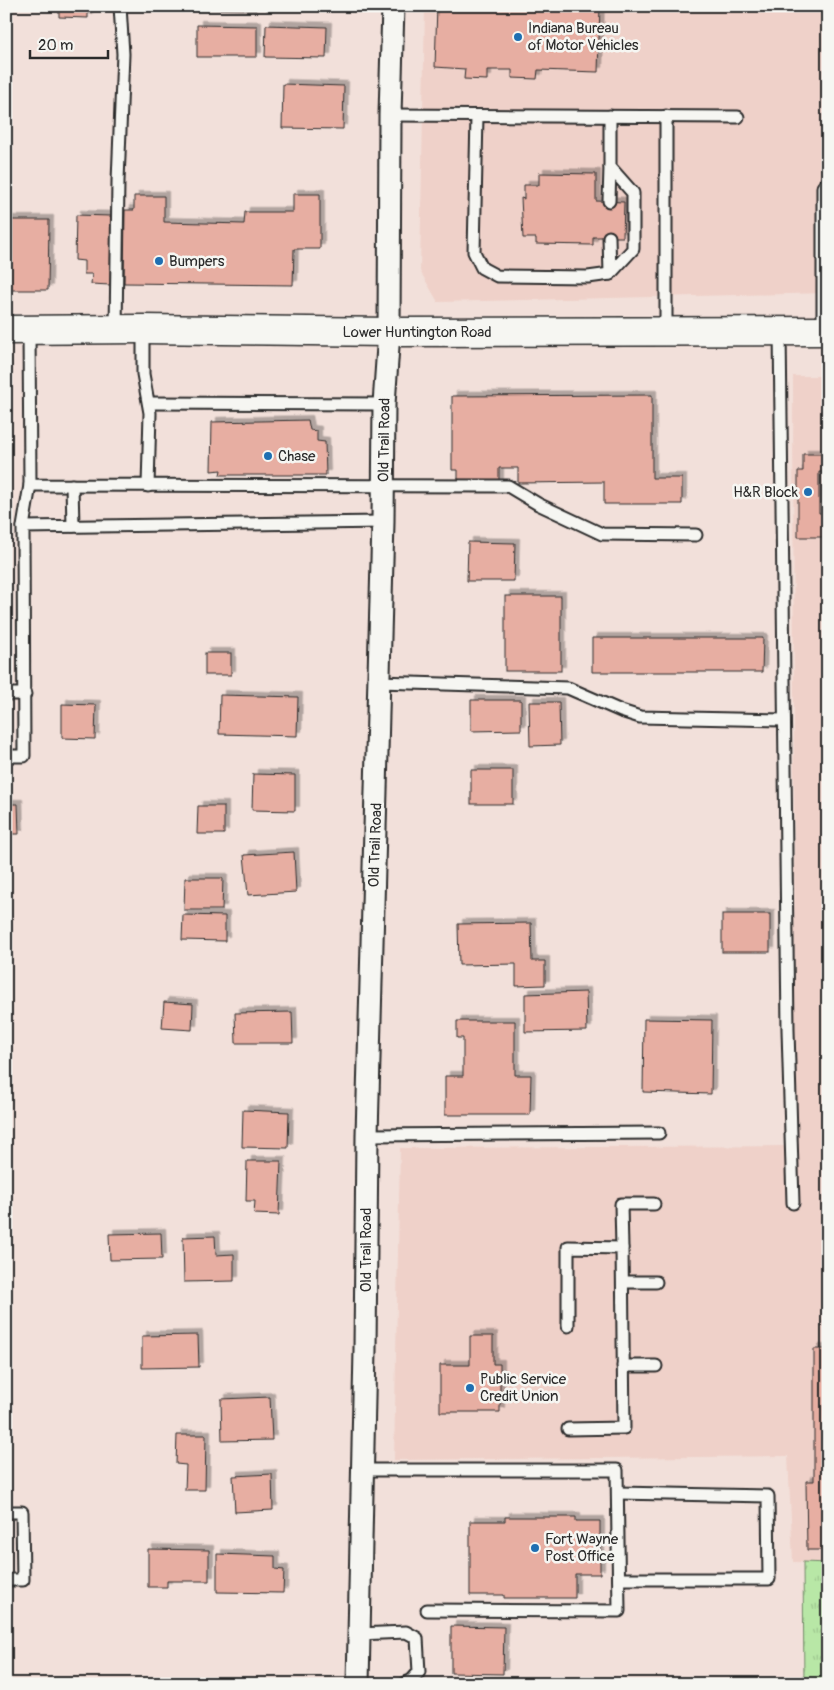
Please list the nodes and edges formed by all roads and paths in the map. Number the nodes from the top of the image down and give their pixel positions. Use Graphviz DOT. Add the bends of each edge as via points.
graph roads {
  1 [pos="120,6"];
  2 [pos="393,6"];
  3 [pos="390,115"];
  4 [pos="477,116"];
  5 [pos="610,116"];
  6 [pos="666,116"];
  7 [pos="738,117"];
  8 [pos="610,167"];
  9 [pos="828,181"];
  10 [pos="609,201"];
  11 [pos="609,237"];
  12 [pos="610,274"];
  13 [pos="143,329"];
  14 [pos="18,330"];
  15 [pos="116,330"];
  16 [pos="780,331"];
  17 [pos="825,331"];
  18 [pos="389,332"];
  19 [pos="666,332"];
  20 [pos="149,403"];
  21 [pos="384,404"];
  22 [pos="30,485"];
  23 [pos="72,485"];
  24 [pos="148,486"];
  25 [pos="384,486"];
  26 [pos="384,522"];
  27 [pos="73,526"];
  28 [pos="23,527"];
  29 [pos="696,535"];
  30 [pos="379,682"];
  31 [pos="6,694"];
  32 [pos="24,694"];
  33 [pos="784,720"];
  34 [pos="6,756"];
  35 [pos="659,1133"];
  36 [pos="367,1135"];
  37 [pos="793,1203"];
  38 [pos="654,1204"];
  39 [pos="622,1248"];
  40 [pos="623,1282"];
  41 [pos="656,1282"];
  42 [pos="568,1326"];
  43 [pos="623,1366"];
  44 [pos="656,1366"];
  45 [pos="568,1429"];
  46 [pos="362,1470"];
  47 [pos="618,1493"];
  48 [pos="6,1512"];
  49 [pos="619,1578"];
  50 [pos="6,1580"];
  51 [pos="428,1610"];
  52 [pos="358,1634"];
  53 [pos="358,1684"];
  54 [pos="403,1684"];
  1 -- 15 [label="lane" via="123,54"];
  2 -- 3 [label="street, Old Trail Road"];
  3 -- 4 [label="lane"];
  3 -- 18 [label="street, Old Trail Road"];
  4 -- 5 [label="lane"];
  4 -- 12 [label="lane" via="474,252 482,268 498,276 588,277"];
  5 -- 6 [label="lane"];
  5 -- 8 [label="lane"];
  6 -- 7 [label="lane"];
  6 -- 19 [label="lane"];
  8 -- 10 [label="lane"];
  8 -- 12 [label="lane" via="633,193 633,249"];
  9 -- 17 [label="lane" via="823,187"];
  11 -- 12 [label="lane"];
  13 -- 15 [label="main road, Lower Huntington Road"];
  13 -- 18 [label="main road, Lower Huntington Road"];
  13 -- 20 [label="lane" via="143,374"];
  14 -- 15 [label="main road, Lower Huntington Road"];
  14 -- 22 [label="lane"];
  16 -- 17 [label="main road, Lower Huntington Road"];
  16 -- 19 [label="main road, Lower Huntington Road"];
  16 -- 33 [label="lane"];
  18 -- 19 [label="main road, Lower Huntington Road"];
  18 -- 21 [label="street, Old Trail Road"];
  20 -- 21 [label="lane"];
  20 -- 24 [label="lane"];
  21 -- 25 [label="street, Old Trail Road"];
  22 -- 23 [label="lane"];
  22 -- 28 [label="lane"];
  23 -- 24 [label="lane"];
  23 -- 27 [label="lane"];
  24 -- 25 [label="lane"];
  25 -- 26 [label="street, Old Trail Road"];
  25 -- 29 [label="lane" via="508,486 602,534"];
  26 -- 27 [label="lane"];
  26 -- 30 [label="street, Old Trail Road"];
  27 -- 28 [label="lane"];
  28 -- 32 [label="lane"];
  30 -- 33 [label="lane" via="568,688 640,716"];
  30 -- 36 [label="street, Old Trail Road"];
  31 -- 32 [label="lane"];
  32 -- 34 [label="lane" via="24,756"];
  33 -- 37 [label="lane"];
  35 -- 36 [label="lane"];
  36 -- 46 [label="street, Old Trail Road"];
  38 -- 39 [label="lane" via="621,1204"];
  39 -- 40 [label="lane"];
  39 -- 42 [label="lane" via="568,1247"];
  40 -- 41 [label="lane"];
  40 -- 43 [label="lane"];
  43 -- 44 [label="lane"];
  43 -- 45 [label="lane" via="624,1428"];
  46 -- 47 [label="lane" via="617,1470"];
  46 -- 52 [label="street, Old Trail Road"];
  47 -- 49 [label="lane"];
  47 -- 49 [label="lane" via="768,1496 769,1579"];
  48 -- 50 [label="lane" via="22,1512 23,1580"];
  49 -- 51 [label="lane" via="619,1611"];
  52 -- 53 [label="street, Old Trail Road"];
  52 -- 54 [label="lane" via="406,1632 417,1638 419,1672"];
}
